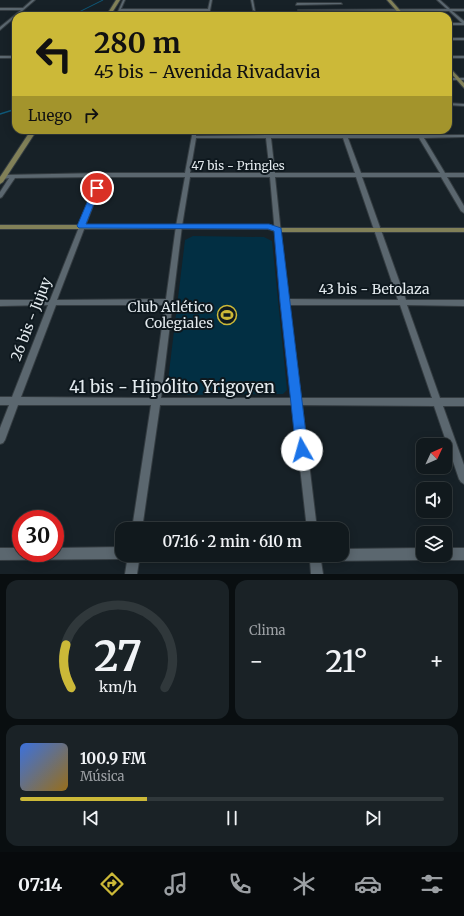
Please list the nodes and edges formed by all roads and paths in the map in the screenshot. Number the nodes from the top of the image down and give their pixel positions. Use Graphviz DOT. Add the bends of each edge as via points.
graph roads {
  1 [pos="34,0"];
  2 [pos="118,0"];
  3 [pos="124,0"];
  4 [pos="210,0"];
  5 [pos="252,0"];
  6 [pos="339,0"];
  7 [pos="389,0"];
  8 [pos="438,0"];
  9 [pos="297,2"];
  10 [pos="341,4"];
  11 [pos="0,9"];
  12 [pos="24,9"];
  13 [pos="119,10"];
  14 [pos="209,10"];
  15 [pos="254,10"];
  16 [pos="299,10"];
  17 [pos="345,10"];
  18 [pos="398,10"];
  19 [pos="450,10"];
  20 [pos="464,10"];
  21 [pos="20,12"];
  22 [pos="110,12"];
  23 [pos="12,19"];
  24 [pos="452,24"];
  25 [pos="464,24"];
  26 [pos="0,29"];
  27 [pos="452,39"];
  28 [pos="464,39"];
  29 [pos="0,57"];
  30 [pos="12,57"];
  31 [pos="452,57"];
  32 [pos="464,57"];
  33 [pos="452,72"];
  34 [pos="452,79"];
  35 [pos="458,79"];
  36 [pos="464,79"];
  37 [pos="464,86"];
  38 [pos="452,104"];
  39 [pos="464,105"];
  40 [pos="31,134"];
  41 [pos="194,134"];
  42 [pos="319,134"];
  43 [pos="344,134"];
  44 [pos="370,134"];
  45 [pos="269,136"];
  46 [pos="421,136"];
  47 [pos="464,136"];
  48 [pos="194,137"];
  49 [pos="102,175"];
  50 [pos="443,175"];
  51 [pos="464,175"];
  52 [pos="188,176"];
  53 [pos="273,176"];
  54 [pos="358,176"];
  55 [pos="13,177"];
  56 [pos="2,179"];
  57 [pos="0,196"];
  58 [pos="464,211"];
  59 [pos="0,227"];
  60 [pos="81,229"];
  61 [pos="179,229"];
  62 [pos="278,230"];
  63 [pos="378,230"];
  64 [pos="464,230"];
  65 [pos="0,232"];
  66 [pos="53,302"];
  67 [pos="169,302"];
  68 [pos="285,302"];
  69 [pos="403,302"];
  70 [pos="0,303"];
  71 [pos="464,303"];
  72 [pos="0,401"];
  73 [pos="15,401"];
  74 [pos="156,402"];
  75 [pos="296,402"];
  76 [pos="437,402"];
  77 [pos="464,402"];
  78 [pos="0,440"];
  79 [pos="464,479"];
  80 [pos="138,522"];
  81 [pos="311,522"];
  82 [pos="115,553"];
  83 [pos="0,554"];
  84 [pos="416,554"];
  85 [pos="452,554"];
  86 [pos="464,554"];
  87 [pos="349,555"];
  88 [pos="133,562"];
  89 [pos="316,562"];
  90 [pos="131,574"];
  91 [pos="317,574"];
  1 -- 12 [label="street"];
  2 -- 22 [label="main road"];
  3 -- 13 [label="street"];
  4 -- 14 [label="street"];
  5 -- 15 [label="street"];
  6 -- 10 [label="street"];
  7 -- 18 [label="main road"];
  8 -- 19 [label="street"];
  9 -- 10 [label="street"];
  9 -- 16 [label="street"];
  10 -- 17 [label="street"];
  11 -- 12 [label="street"];
  12 -- 21 [label="street"];
  13 -- 14 [label="street"];
  16 -- 17 [label="street"];
  17 -- 18 [label="street"];
  18 -- 19 [label="street"];
  19 -- 20 [label="street"];
  19 -- 25 [label="street"];
  23 -- 26 [label="street"];
  24 -- 25 [label="street"];
  27 -- 28 [label="street"];
  29 -- 30 [label="street"];
  31 -- 32 [label="street"];
  33 -- 35 [label="main road"];
  34 -- 35 [label="street"];
  35 -- 36 [label="street"];
  35 -- 37 [label="main road"];
  38 -- 39 [label="street"];
  40 -- 56 [label="main road"];
  41 -- 48 [label="street"];
  42 -- 45 [label="street"];
  43 -- 54 [label="street"];
  44 -- 46 [label="street"];
  45 -- 48 [label="street"];
  45 -- 53 [label="street"];
  46 -- 47 [label="street"];
  46 -- 50 [label="street"];
  48 -- 52 [label="street"];
  49 -- 52 [label="street, 47 bis - Pringles"];
  49 -- 55 [label="street, 47 bis - Pringles"];
  49 -- 60 [label="street, 26 bis - Jujuy"];
  50 -- 51 [label="street, 47 bis - Pringles"];
  50 -- 54 [label="street, 47 bis - Pringles"];
  50 -- 58 [label="street"];
  52 -- 53 [label="street, 47 bis - Pringles"];
  52 -- 61 [label="street"];
  53 -- 54 [label="street, 47 bis - Pringles"];
  53 -- 62 [label="street"];
  54 -- 63 [label="street"];
  55 -- 56 [label="street, 47 bis - Pringles"];
  55 -- 57 [label="street"];
  59 -- 60 [label="main road"];
  60 -- 61 [label="main road"];
  60 -- 65 [label="main road"];
  60 -- 66 [label="street, 26 bis - Jujuy"];
  61 -- 62 [label="main road" via="270,232"];
  61 -- 67 [label="street"];
  62 -- 63 [label="main road"];
  62 -- 68 [label="street"];
  63 -- 64 [label="main road"];
  63 -- 69 [label="street"];
  66 -- 67 [label="street"];
  66 -- 70 [label="street"];
  66 -- 73 [label="street, 26 bis - Jujuy"];
  67 -- 74 [label="street"];
  68 -- 69 [label="street, 43 bis - Betolaza"];
  68 -- 75 [label="street"];
  69 -- 71 [label="street, 43 bis - Betolaza"];
  69 -- 76 [label="street"];
  72 -- 73 [label="street, 41 bis - Hipólito Yrigoyen"];
  73 -- 74 [label="street, 41 bis - Hipólito Yrigoyen"];
  73 -- 78 [label="street, 26 bis - Jujuy"];
  74 -- 75 [label="street, 41 bis - Hipólito Yrigoyen"];
  74 -- 80 [label="street"];
  75 -- 76 [label="street, 41 bis - Hipólito Yrigoyen"];
  75 -- 81 [label="street"];
  76 -- 77 [label="street, 41 bis - Hipólito Yrigoyen"];
  76 -- 79 [label="street"];
  82 -- 83 [label="street"];
  84 -- 87 [label="street"];
  85 -- 86 [label="street"];
  88 -- 90 [label="street"];
  89 -- 91 [label="street"];
}
